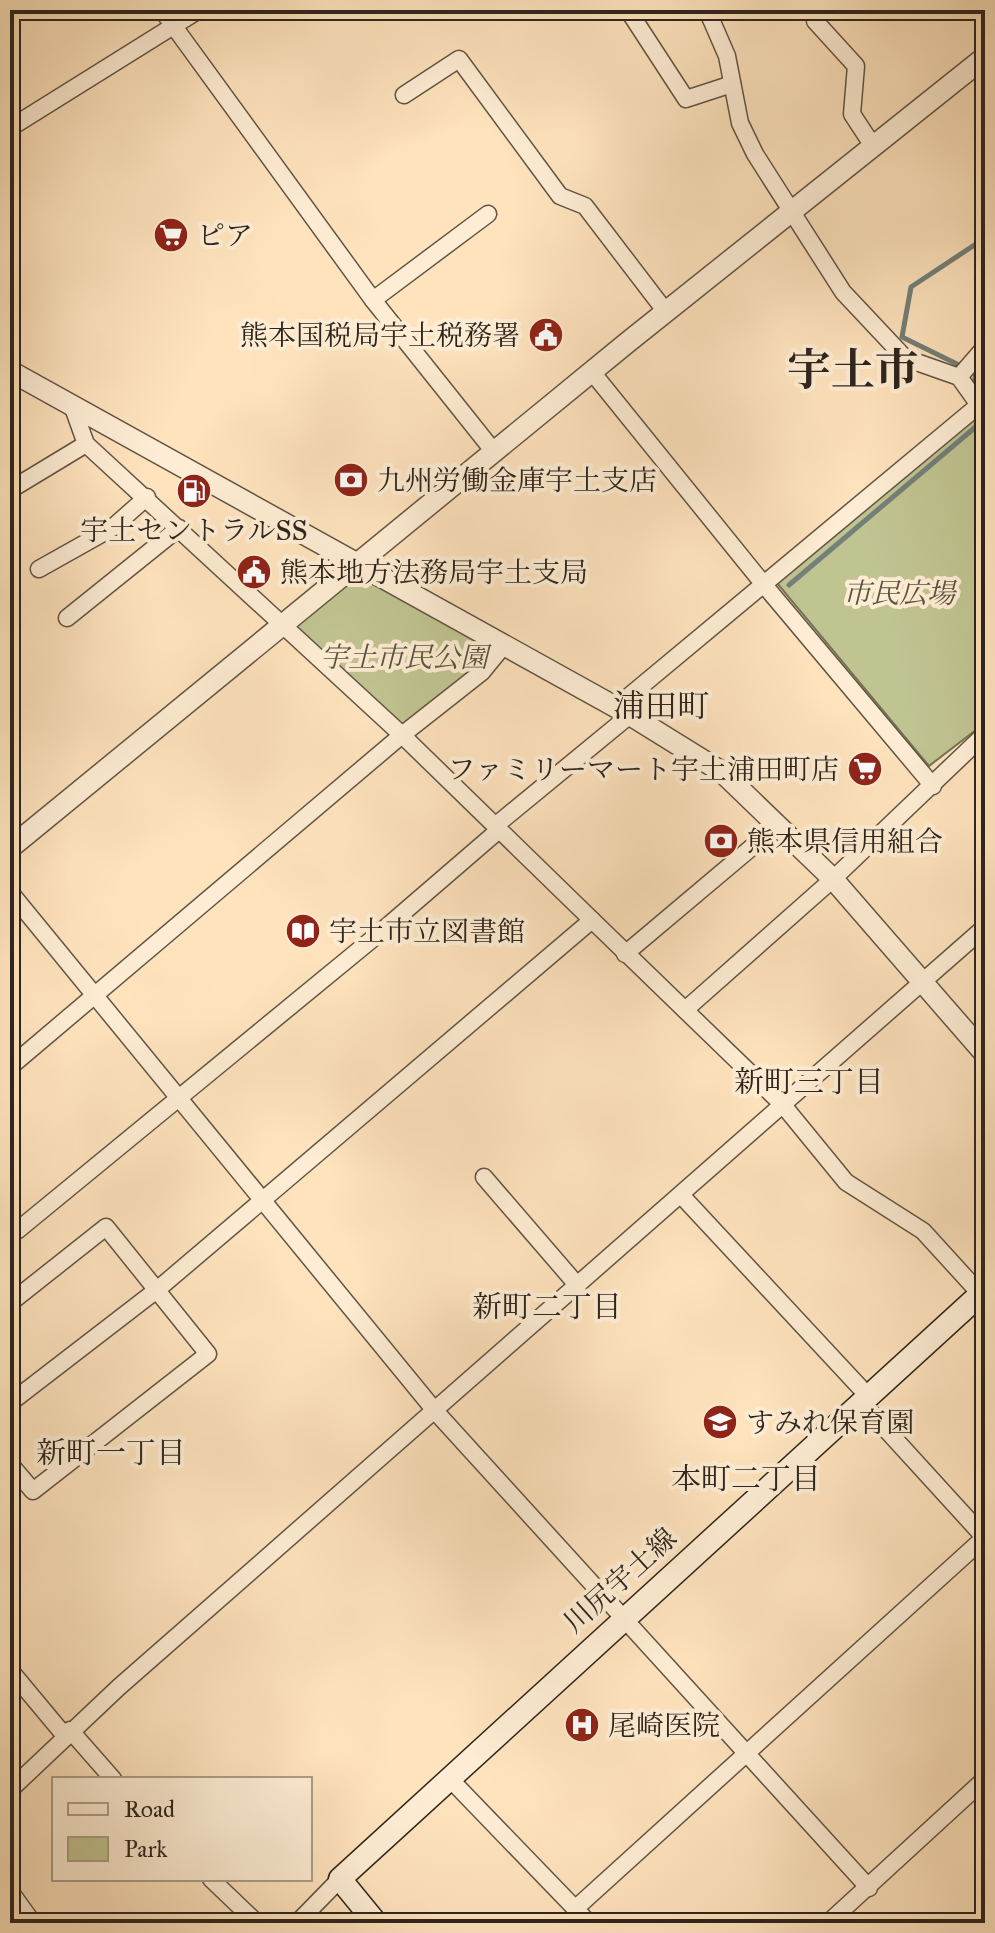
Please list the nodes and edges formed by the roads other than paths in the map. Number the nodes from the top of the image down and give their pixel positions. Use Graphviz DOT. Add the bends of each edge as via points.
graph roads {
  1 [pos="162,10"];
  2 [pos="199,10"];
  3 [pos="628,10"];
  4 [pos="707,10"];
  5 [pos="815,21"];
  6 [pos="174,28"];
  7 [pos="985,57"];
  8 [pos="732,84"];
  9 [pos="404,95"];
  10 [pos="10,128"];
  11 [pos="873,146"];
  12 [pos="790,212"];
  13 [pos="488,214"];
  14 [pos="373,300"];
  15 [pos="666,312"];
  16 [pos="985,347"];
  17 [pos="978,365"];
  18 [pos="10,371"];
  19 [pos="592,372"];
  20 [pos="959,377"];
  21 [pos="72,405"];
  22 [pos="86,444"];
  23 [pos="495,453"];
  24 [pos="10,490"];
  25 [pos="147,497"];
  26 [pos="179,528"];
  27 [pos="356,565"];
  28 [pos="39,569"];
  29 [pos="765,586"];
  30 [pos="67,618"];
  31 [pos="282,627"];
  32 [pos="504,645"];
  33 [pos="623,711"];
  34 [pos="985,734"];
  35 [pos="402,735"];
  36 [pos="933,786"];
  37 [pos="777,826"];
  38 [pos="497,828"];
  39 [pos="10,848"];
  40 [pos="833,879"];
  41 [pos="10,892"];
  42 [pos="592,920"];
  43 [pos="985,927"];
  44 [pos="625,954"];
  45 [pos="921,983"];
  46 [pos="95,995"];
  47 [pos="685,1010"];
  48 [pos="985,1054"];
  49 [pos="10,1067"];
  50 [pos="177,1097"];
  51 [pos="783,1105"];
  52 [pos="484,1177"];
  53 [pos="681,1195"];
  54 [pos="261,1202"];
  55 [pos="10,1218"];
  56 [pos="578,1286"];
  57 [pos="158,1289"];
  58 [pos="984,1294"];
  59 [pos="10,1303"];
  60 [pos="864,1399"];
  61 [pos="10,1403"];
  62 [pos="436,1412"];
  63 [pos="10,1464"];
  64 [pos="985,1537"];
  65 [pos="621,1619"];
  66 [pos="10,1670"];
  67 [pos="68,1733"];
  68 [pos="745,1753"];
  69 [pos="111,1777"];
  70 [pos="450,1779"];
  71 [pos="985,1779"];
  72 [pos="10,1790"];
  73 [pos="340,1879"];
  74 [pos="213,1881"];
  75 [pos="869,1888"];
  76 [pos="10,1891"];
  77 [pos="576,1908"];
  78 [pos="33,1923"];
  79 [pos="257,1923"];
  80 [pos="297,1923"];
  81 [pos="376,1923"];
  82 [pos="589,1923"];
  83 [pos="828,1923"];
  1 -- 6 [label="street"];
  2 -- 6 [label="street"];
  3 -- 8 [label="street" via="686,99"];
  4 -- 8 [label="street" via="727,56"];
  5 -- 11 [label="street" via="856,66 852,114"];
  6 -- 10 [label="street"];
  6 -- 14 [label="street"];
  7 -- 11 [label="street"];
  8 -- 12 [label="street" via="740,123"];
  9 -- 15 [label="street" via="459,59 560,196 585,206"];
  11 -- 12 [label="street"];
  12 -- 15 [label="street"];
  12 -- 20 [label="street" via="843,292 905,358"];
  13 -- 14 [label="street"];
  14 -- 23 [label="street"];
  15 -- 19 [label="street"];
  16 -- 17 [label="street"];
  17 -- 20 [label="street"];
  18 -- 21 [label="street"];
  19 -- 23 [label="street"];
  19 -- 29 [label="street"];
  20 -- 29 [label="street" via="979,405"];
  21 -- 22 [label="street"];
  21 -- 27 [label="street"];
  22 -- 24 [label="street"];
  22 -- 25 [label="street"];
  23 -- 27 [label="street"];
  25 -- 26 [label="street"];
  25 -- 28 [label="street" via="112,528"];
  26 -- 30 [label="street"];
  26 -- 31 [label="street"];
  27 -- 31 [label="street"];
  27 -- 32 [label="street"];
  29 -- 33 [label="street"];
  29 -- 36 [label="street"];
  31 -- 35 [label="street"];
  31 -- 39 [label="street"];
  32 -- 33 [label="street"];
  32 -- 35 [label="street" via="482,672"];
  33 -- 37 [label="street" via="722,772"];
  33 -- 38 [label="street"];
  34 -- 36 [label="street" via="950,763"];
  35 -- 38 [label="street"];
  35 -- 46 [label="street"];
  36 -- 40 [label="street"];
  37 -- 40 [label="street"];
  37 -- 44 [label="street"];
  38 -- 42 [label="street"];
  38 -- 50 [label="street" via="376,936"];
  40 -- 45 [label="street"];
  40 -- 47 [label="street"];
  41 -- 46 [label="street"];
  42 -- 44 [label="street"];
  42 -- 54 [label="street"];
  43 -- 45 [label="street"];
  44 -- 47 [label="street"];
  45 -- 48 [label="street"];
  45 -- 51 [label="street"];
  46 -- 49 [label="street"];
  46 -- 50 [label="street"];
  47 -- 51 [label="street"];
  50 -- 54 [label="street"];
  50 -- 55 [label="street" via="18,1230"];
  51 -- 53 [label="street"];
  51 -- 58 [label="street" via="846,1182 923,1231"];
  52 -- 56 [label="street"];
  53 -- 56 [label="street"];
  53 -- 60 [label="street"];
  54 -- 57 [label="street"];
  54 -- 62 [label="street"];
  56 -- 62 [label="street"];
  57 -- 59 [label="street" via="106,1227"];
  57 -- 61 [label="street"];
  57 -- 63 [label="street" via="208,1354 33,1491"];
  58 -- 60 [label="main road, 川尻宇土線"];
  60 -- 64 [label="street"];
  60 -- 65 [label="main road, 川尻宇土線"];
  62 -- 65 [label="street"];
  62 -- 67 [label="street"];
  64 -- 68 [label="street"];
  65 -- 68 [label="street"];
  65 -- 70 [label="main road, 川尻宇土線"];
  66 -- 67 [label="street"];
  67 -- 69 [label="street"];
  67 -- 72 [label="street"];
  68 -- 75 [label="street"];
  68 -- 77 [label="street"];
  70 -- 73 [label="main road, 川尻宇土線"];
  70 -- 77 [label="street"];
  71 -- 75 [label="street"];
  73 -- 80 [label="street"];
  73 -- 81 [label="main road"];
  74 -- 79 [label="street"];
  75 -- 83 [label="street"];
  76 -- 78 [label="street"];
  77 -- 82 [label="street"];
}
